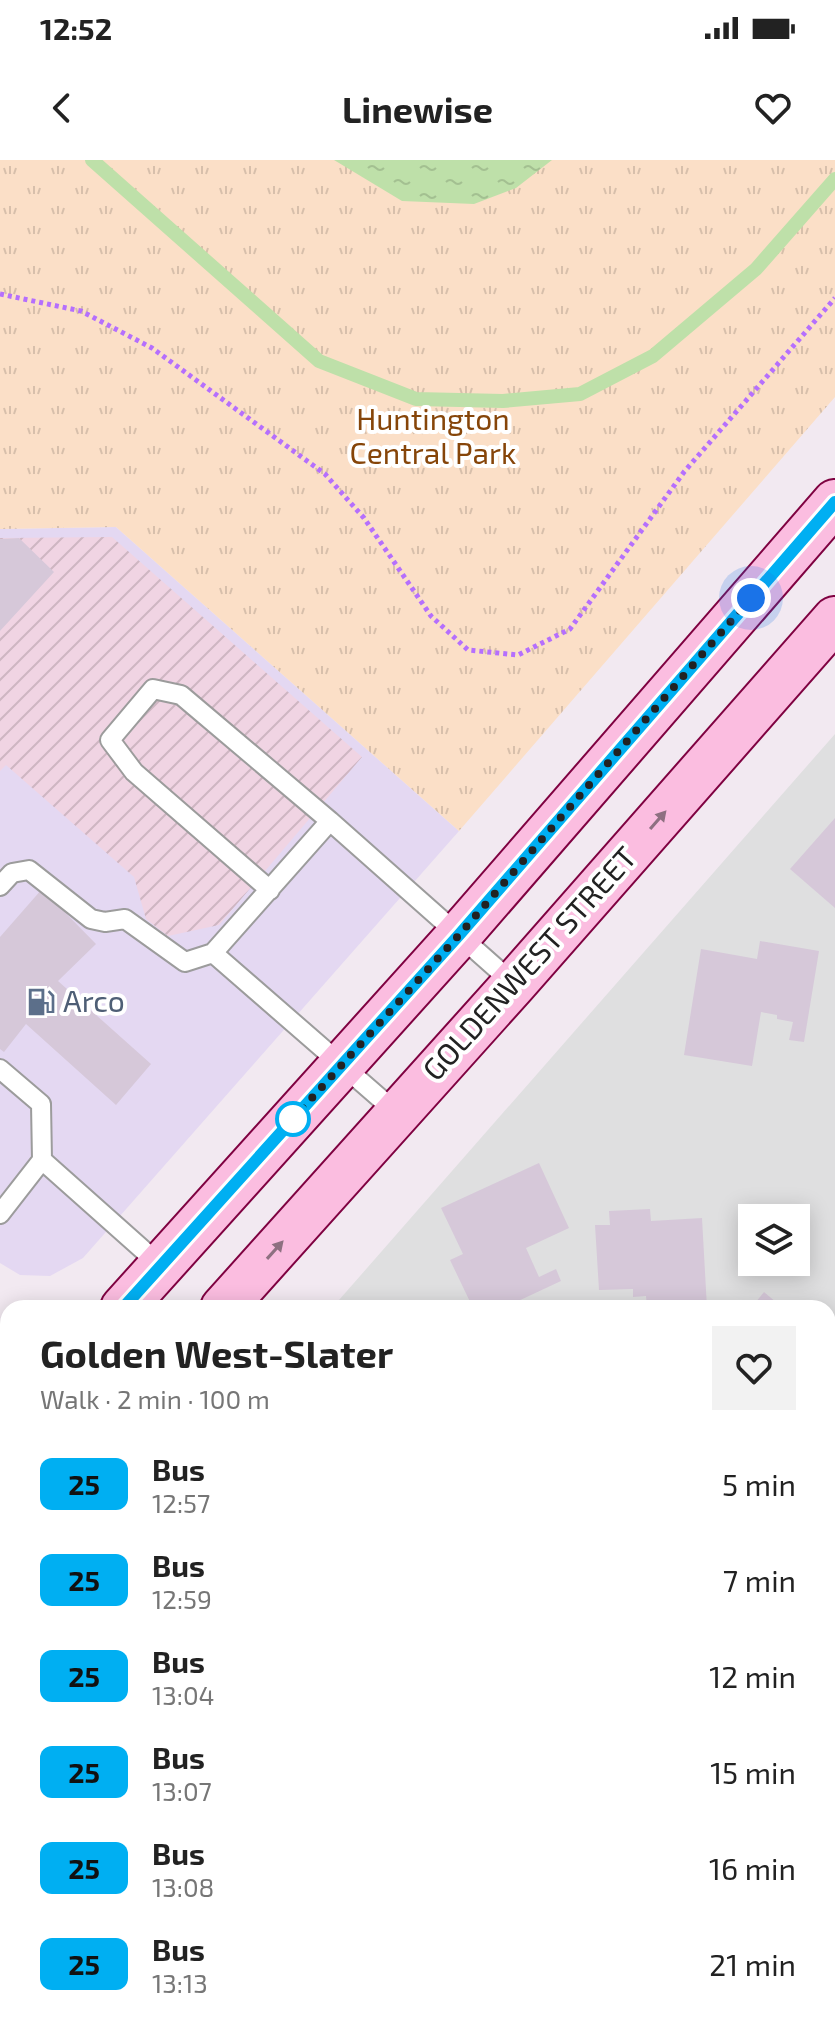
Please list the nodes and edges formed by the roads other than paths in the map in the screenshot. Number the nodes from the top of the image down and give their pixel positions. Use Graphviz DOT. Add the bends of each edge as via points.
graph roads {
  1 [pos="835,502"];
  2 [pos="835,619"];
  3 [pos="330,821"];
  4 [pos="0,886"];
  5 [pos="270,890"];
  6 [pos="459,935"];
  7 [pos="213,953"];
  8 [pos="514,984"];
  9 [pos="343,1065"];
  10 [pos="0,1069"];
  11 [pos="397,1113"];
  12 [pos="42,1160"];
  13 [pos="0,1214"];
  14 [pos="160,1265"];
  15 [pos="130,1300"];
  16 [pos="230,1300"];
  1 -- 6 [label="main road"];
  8 -- 2 [label="main road, GOLDENWEST STREET, one-way"];
  3 -- 5 [label="lane"];
  3 -- 5 [label="lane" via="181,695 153,689 110,740 134,772"];
  3 -- 6 [label="lane"];
  4 -- 7 [label="lane" via="12,873 29,870 91,919 125,919 185,962"];
  5 -- 7 [label="lane"];
  6 -- 8 [label="lane"];
  6 -- 9 [label="main road"];
  7 -- 9 [label="lane"];
  8 -- 11 [label="main road, GOLDENWEST STREET"];
  9 -- 11 [label="lane"];
  9 -- 14 [label="main road"];
  10 -- 12 [label="lane" via="41,1104"];
  16 -- 11 [label="main road, GOLDENWEST STREET, one-way"];
  12 -- 13 [label="lane"];
  12 -- 14 [label="lane"];
  14 -- 15 [label="main road"];
}
